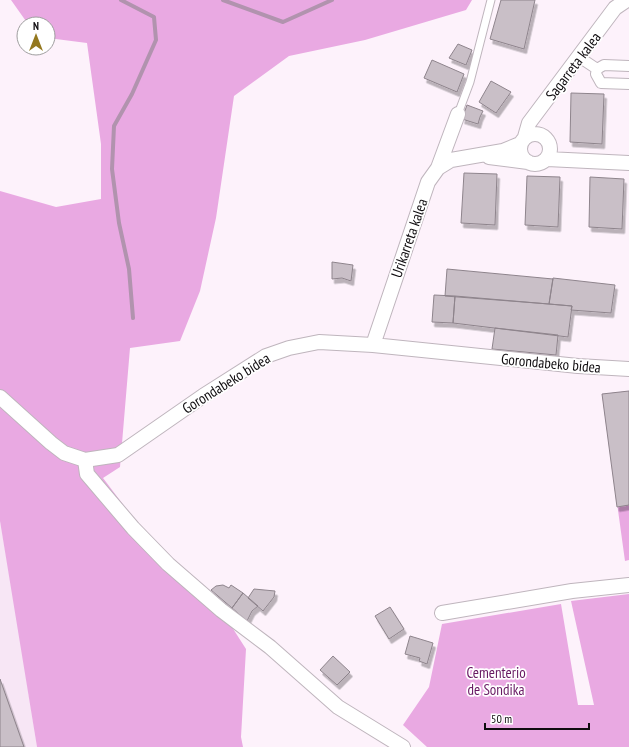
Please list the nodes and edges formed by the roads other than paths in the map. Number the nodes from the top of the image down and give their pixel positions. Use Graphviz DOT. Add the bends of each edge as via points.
graph roads {
  1 [pos="491,0"];
  2 [pos="627,0"];
  3 [pos="579,57"];
  4 [pos="629,66"];
  5 [pos="597,69"];
  6 [pos="629,84"];
  7 [pos="458,114"];
  8 [pos="523,140"];
  9 [pos="549,155"];
  10 [pos="473,156"];
  11 [pos="528,162"];
  12 [pos="629,163"];
  13 [pos="438,168"];
  14 [pos="372,345"];
  15 [pos="629,369"];
  16 [pos="0,397"];
  17 [pos="85,460"];
  18 [pos="629,585"];
  19 [pos="442,614"];
  20 [pos="403,747"];
  1 -- 7 [label="lane" via="470,82"];
  2 -- 3 [label="street, Sagarreta kalea" via="615,8"];
  3 -- 5 [label="street"];
  3 -- 8 [label="street, Sagarreta kalea" via="530,124"];
  4 -- 5 [label="street" via="604,65"];
  5 -- 6 [label="street" via="596,74 601,83"];
  7 -- 13 [label="street, Urikarreta kalea"];
  8 -- 9 [label="street" via="530,134 540,134 548,140"];
  8 -- 10 [label="street" via="503,151"];
  8 -- 11 [label="street" via="521,154"];
  9 -- 11 [label="street" via="538,164"];
  9 -- 12 [label="street" via="572,160"];
  10 -- 11 [label="street"];
  10 -- 13 [label="street" via="451,160"];
  13 -- 14 [label="street, Urikarreta kalea" via="428,182"];
  14 -- 15 [label="street, Gorondabeko bidea"];
  14 -- 17 [label="street, Gorondabeko bidea" via="319,342 266,356 118,455"];
  16 -- 17 [label="street, Gorondabeko bidea" via="64,453"];
  17 -- 20 [label="street" via="87,474 168,564 221,610 270,647 338,707"];
  18 -- 19 [label="street" via="572,591"];
}
